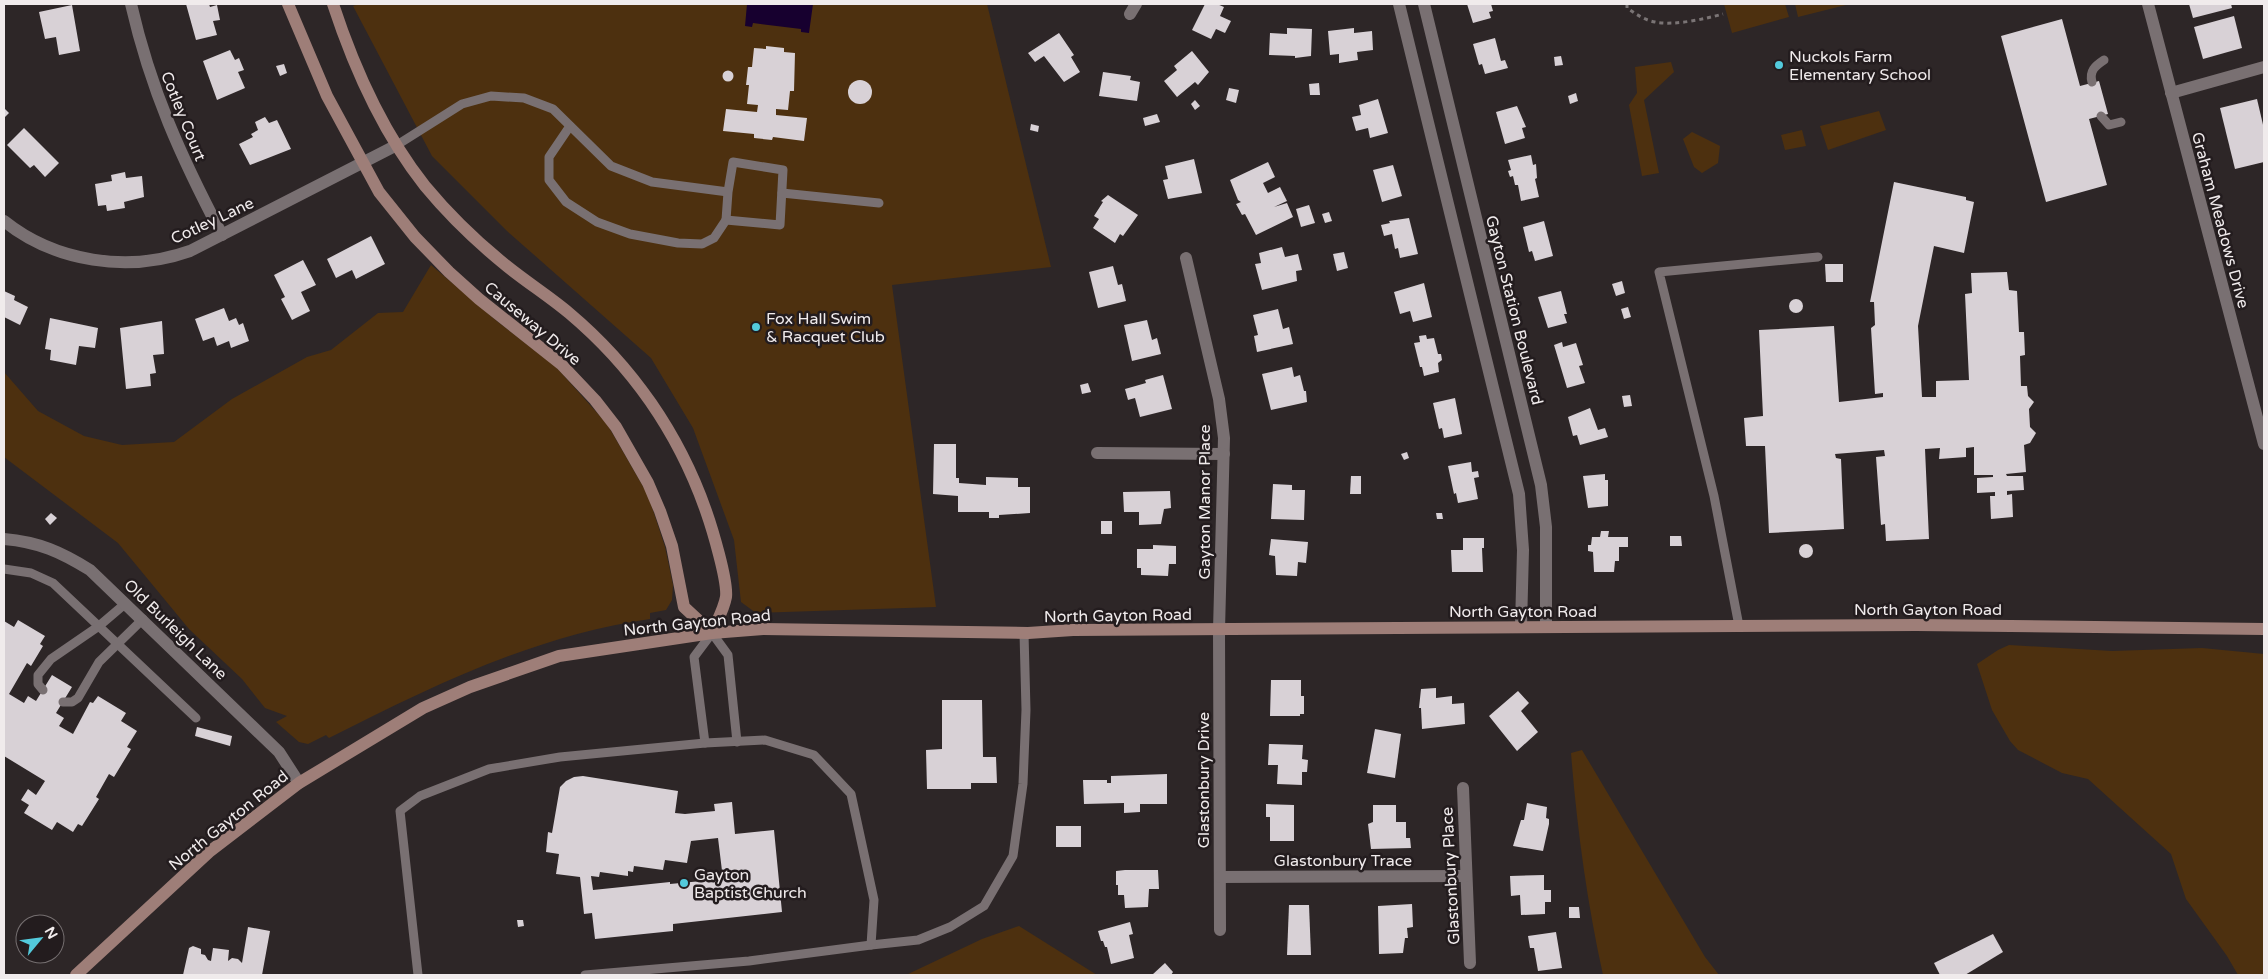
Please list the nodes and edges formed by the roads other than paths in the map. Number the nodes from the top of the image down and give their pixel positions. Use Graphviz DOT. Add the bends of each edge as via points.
graph roads {
  1 [pos="131,4"];
  2 [pos="288,4"];
  3 [pos="333,4"];
  4 [pos="1399,4"];
  5 [pos="1424,4"];
  6 [pos="2148,4"];
  7 [pos="2104,60"];
  8 [pos="2264,67"];
  9 [pos="2092,82"];
  10 [pos="2171,93"];
  11 [pos="2101,116"];
  12 [pos="2121,122"];
  13 [pos="570,126"];
  14 [pos="397,145"];
  15 [pos="363,164"];
  16 [pos="728,192"];
  17 [pos="782,193"];
  18 [pos="878,203"];
  19 [pos="726,220"];
  20 [pos="4,221"];
  21 [pos="222,235"];
  22 [pos="1818,257"];
  23 [pos="1186,258"];
  24 [pos="2264,444"];
  25 [pos="1097,453"];
  26 [pos="1224,454"];
  27 [pos="4,539"];
  28 [pos="4,569"];
  29 [pos="126,603"];
  30 [pos="143,619"];
  31 [pos="99,626"];
  32 [pos="1521,626"];
  33 [pos="1739,626"];
  34 [pos="1546,627"];
  35 [pos="2264,628"];
  36 [pos="1218,630"];
  37 [pos="712,633"];
  38 [pos="1024,633"];
  39 [pos="118,642"];
  40 [pos="43,690"];
  41 [pos="63,702"];
  42 [pos="196,718"];
  43 [pos="737,742"];
  44 [pos="705,744"];
  45 [pos="299,783"];
  46 [pos="1463,788"];
  47 [pos="1466,876"];
  48 [pos="1220,877"];
  49 [pos="1220,930"];
  50 [pos="871,945"];
  51 [pos="1470,963"];
  52 [pos="76,975"];
  53 [pos="418,975"];
  54 [pos="585,975"];
  1 -- 21 [label="street, Cotley Court" via="151,80 170,130"];
  2 -- 15 [label="street, Causeway Drive" via="327,96"];
  3 -- 14 [label="street, Causeway Drive" via="355,64"];
  4 -- 32 [label="street" via="1519,494 1523,550"];
  5 -- 34 [label="street, Gayton Station Boulevard" via="1541,485 1546,527"];
  6 -- 10 [label="street, Graham Meadows Drive"];
  7 -- 9 [label="lane" via="2090,75"];
  8 -- 10 [label="street"];
  10 -- 24 [label="street, Graham Meadows Drive"];
  11 -- 12 [label="lane" via="2109,125"];
  13 -- 14 [label="lane" via="553,109 524,98 491,96 462,104"];
  13 -- 16 [label="lane" via="611,166 652,182"];
  13 -- 19 [label="lane" via="549,157 549,180 566,202 597,222 630,234 702,244 714,238"];
  14 -- 15 [label="street, Cotley Lane"];
  14 -- 37 [label="street, Causeway Drive" via="425,186 448,212 506,265 602,343 655,407 699,489 719,556 726,597"];
  15 -- 21 [label="street, Cotley Lane"];
  15 -- 37 [label="street, Causeway Drive" via="379,192 422,244 478,299 561,364 616,427 648,482 660,511 672,546 684,606"];
  16 -- 17 [label="lane" via="733,162 783,170"];
  16 -- 19 [label="lane"];
  17 -- 18 [label="lane"];
  17 -- 19 [label="lane" via="780,225"];
  20 -- 21 [label="street, Cotley Lane" via="45,247 105,262 157,260 190,251"];
  22 -- 33 [label="lane" via="1658,272 1714,496"];
  23 -- 26 [label="street, Gayton Manor Place" via="1218,399"];
  25 -- 26 [label="street"];
  26 -- 36 [label="street, Gayton Manor Place"];
  27 -- 29 [label="street, Old Burleigh Lane" via="44,545 67,556 90,570"];
  28 -- 31 [label="lane" via="31,573 53,583"];
  29 -- 30 [label="street, Old Burleigh Lane"];
  29 -- 31 [label="lane"];
  30 -- 39 [label="lane"];
  30 -- 45 [label="street, Old Burleigh Lane" via="279,752"];
  31 -- 39 [label="lane"];
  31 -- 40 [label="lane" via="50,659 38,675 38,684"];
  32 -- 34 [label="street, North Gayton Road"];
  32 -- 36 [label="street, North Gayton Road"];
  33 -- 34 [label="street, North Gayton Road"];
  33 -- 35 [label="street, North Gayton Road" via="1916,624"];
  36 -- 38 [label="street, North Gayton Road"];
  36 -- 48 [label="street, Glastonbury Drive"];
  37 -- 38 [label="street, North Gayton Road" via="763,629"];
  37 -- 43 [label="lane" via="728,655"];
  37 -- 44 [label="lane" via="694,657"];
  37 -- 45 [label="street, North Gayton Road" via="559,656 470,687 423,708"];
  38 -- 50 [label="lane" via="1024,775 1013,856 984,906 950,927 918,940"];
  39 -- 41 [label="lane" via="99,662 78,698"];
  39 -- 42 [label="lane"];
  43 -- 44 [label="lane"];
  43 -- 50 [label="lane" via="766,740 814,755 851,794 874,900"];
  44 -- 53 [label="lane" via="560,757 489,769 420,796 400,811"];
  45 -- 52 [label="street, North Gayton Road" via="209,852"];
  46 -- 47 [label="street, Glastonbury Place"];
  47 -- 48 [label="street, Glastonbury Trace"];
  47 -- 51 [label="street, Glastonbury Place"];
  48 -- 49 [label="street, Glastonbury Drive"];
  50 -- 54 [label="lane" via="749,961"];
}
